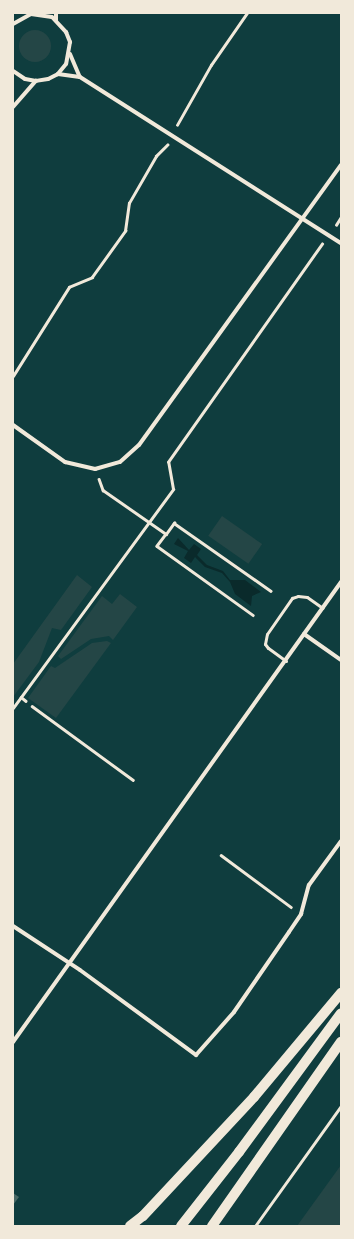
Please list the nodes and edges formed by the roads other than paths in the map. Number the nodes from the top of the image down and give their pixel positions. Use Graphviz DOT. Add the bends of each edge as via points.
graph roads {
  1 [pos="56,13"];
  2 [pos="37,14"];
  3 [pos="56,20"];
  4 [pos="14,22"];
  5 [pos="70,54"];
  6 [pos="13,71"];
  7 [pos="58,74"];
  8 [pos="80,77"];
  9 [pos="36,81"];
  10 [pos="13,107"];
  11 [pos="341,165"];
  12 [pos="304,217"];
  13 [pos="341,243"];
  14 [pos="13,425"];
  15 [pos="341,582"];
  16 [pos="323,608"];
  17 [pos="304,634"];
  18 [pos="341,660"];
  19 [pos="286,661"];
  20 [pos="341,841"];
  21 [pos="13,926"];
  22 [pos="69,962"];
  23 [pos="341,993"];
  24 [pos="341,1013"];
  25 [pos="13,1042"];
  26 [pos="341,1042"];
  27 [pos="341,1106"];
  28 [pos="130,1226"];
  29 [pos="181,1226"];
  30 [pos="212,1226"];
  31 [pos="255,1226"];
  1 -- 3 [label="street"];
  2 -- 3 [label="street"];
  2 -- 4 [label="street"];
  3 -- 5 [label="street" via="66,32"];
  5 -- 7 [label="street"];
  5 -- 8 [label="street"];
  6 -- 9 [label="street" via="25,79"];
  7 -- 8 [label="street"];
  7 -- 9 [label="street"];
  8 -- 12 [label="street"];
  9 -- 10 [label="street"];
  11 -- 12 [label="street"];
  12 -- 13 [label="street"];
  12 -- 14 [label="street" via="139,445 120,462 95,469 65,462"];
  15 -- 16 [label="street"];
  16 -- 17 [label="street"];
  16 -- 19 [label="lane" via="308,597 292,598 271,628 265,644"];
  17 -- 18 [label="street"];
  17 -- 19 [label="street"];
  19 -- 22 [label="street"];
  20 -- 22 [label="street" via="309,885 301,914 234,1012 196,1055"];
  21 -- 22 [label="street"];
  22 -- 25 [label="street"];
  23 -- 28 [label="main road" via="254,1097 143,1216"];
  24 -- 29 [label="main road"];
  26 -- 30 [label="main road"];
  27 -- 31 [label="lane"];
}
